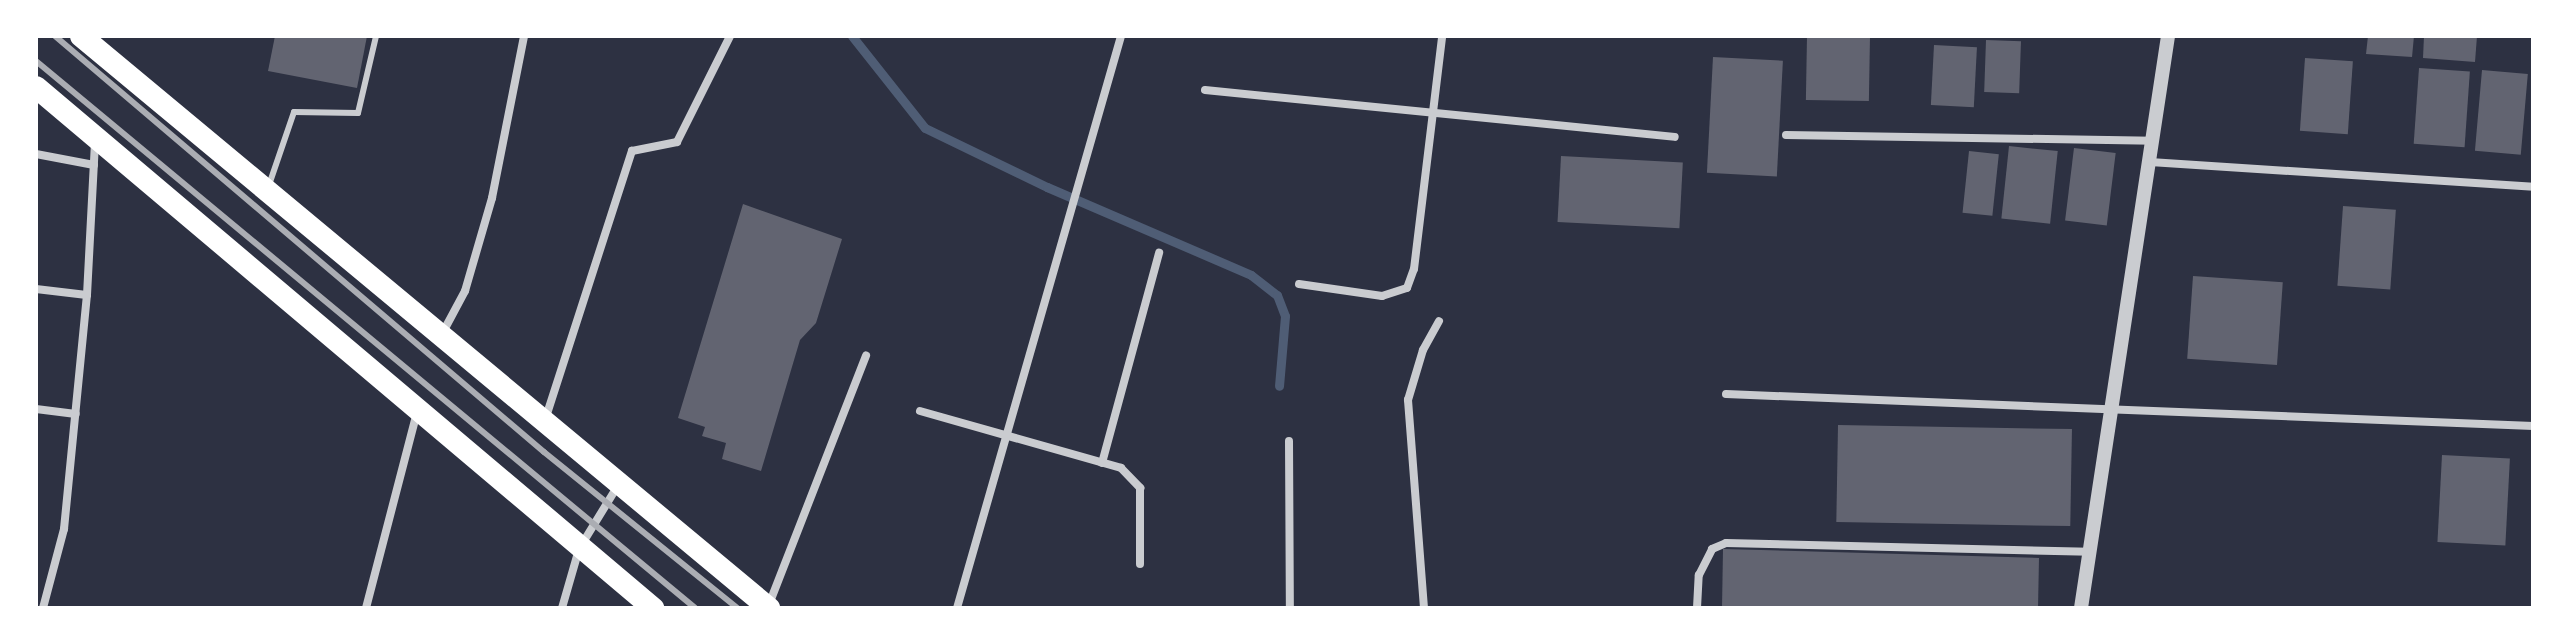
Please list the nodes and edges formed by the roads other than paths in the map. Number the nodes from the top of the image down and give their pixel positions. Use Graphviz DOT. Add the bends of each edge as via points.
graph roads {
  1 [pos="81,36"];
  2 [pos="376,36"];
  3 [pos="524,36"];
  4 [pos="730,36"];
  5 [pos="1121,36"];
  6 [pos="1442,36"];
  7 [pos="2168,36"];
  8 [pos="36,87"];
  9 [pos="1205,90"];
  10 [pos="1433,109"];
  11 [pos="95,134"];
  12 [pos="1786,135"];
  13 [pos="1675,137"];
  14 [pos="2153,141"];
  15 [pos="36,154"];
  16 [pos="2150,162"];
  17 [pos="94,165"];
  18 [pos="2533,187"];
  19 [pos="267,193"];
  20 [pos="1159,253"];
  21 [pos="1299,284"];
  22 [pos="36,289"];
  23 [pos="87,295"];
  24 [pos="1439,321"];
  25 [pos="440,338"];
  26 [pos="866,355"];
  27 [pos="1726,394"];
  28 [pos="2109,408"];
  29 [pos="36,409"];
  30 [pos="418,409"];
  31 [pos="920,411"];
  32 [pos="76,414"];
  33 [pos="544,424"];
  34 [pos="2533,426"];
  35 [pos="1005,437"];
  36 [pos="1289,441"];
  37 [pos="1102,463"];
  38 [pos="617,487"];
  39 [pos="579,549"];
  40 [pos="2089,552"];
  41 [pos="1140,564"];
  42 [pos="43,608"];
  43 [pos="366,608"];
  44 [pos="562,608"];
  45 [pos="653,608"];
  46 [pos="768,608"];
  47 [pos="957,608"];
  48 [pos="1290,608"];
  49 [pos="1424,608"];
  50 [pos="1697,608"];
  51 [pos="2081,608"];
  1 -- 19 [label="highway"];
  2 -- 19 [label="lane" via="358,113 294,112"];
  3 -- 25 [label="street" via="492,198 465,291"];
  4 -- 33 [label="street" via="677,142 632,151"];
  5 -- 35 [label="street"];
  6 -- 10 [label="street"];
  7 -- 14 [label="street"];
  8 -- 11 [label="highway"];
  9 -- 10 [label="street"];
  10 -- 13 [label="street"];
  10 -- 21 [label="street" via="1414,269 1407,288 1382,296"];
  11 -- 17 [label="street"];
  11 -- 30 [label="highway"];
  12 -- 14 [label="street"];
  14 -- 16 [label="street"];
  15 -- 17 [label="street"];
  16 -- 18 [label="street"];
  16 -- 28 [label="street"];
  17 -- 23 [label="street"];
  19 -- 25 [label="highway"];
  20 -- 37 [label="street"];
  22 -- 23 [label="street"];
  23 -- 32 [label="street"];
  24 -- 49 [label="street" via="1423,350 1408,400"];
  25 -- 33 [label="highway"];
  26 -- 46 [label="street"];
  27 -- 28 [label="street"];
  28 -- 34 [label="street"];
  28 -- 40 [label="street"];
  29 -- 32 [label="street"];
  30 -- 39 [label="highway"];
  30 -- 43 [label="street"];
  31 -- 35 [label="street"];
  32 -- 42 [label="street" via="64,529"];
  33 -- 38 [label="highway"];
  35 -- 37 [label="street"];
  35 -- 47 [label="street"];
  36 -- 48 [label="street"];
  37 -- 41 [label="street" via="1121,468 1140,488"];
  38 -- 39 [label="street"];
  38 -- 46 [label="highway"];
  39 -- 44 [label="street"];
  39 -- 45 [label="highway"];
  40 -- 50 [label="street" via="1726,543 1712,549 1699,575"];
  40 -- 51 [label="street"];
}
